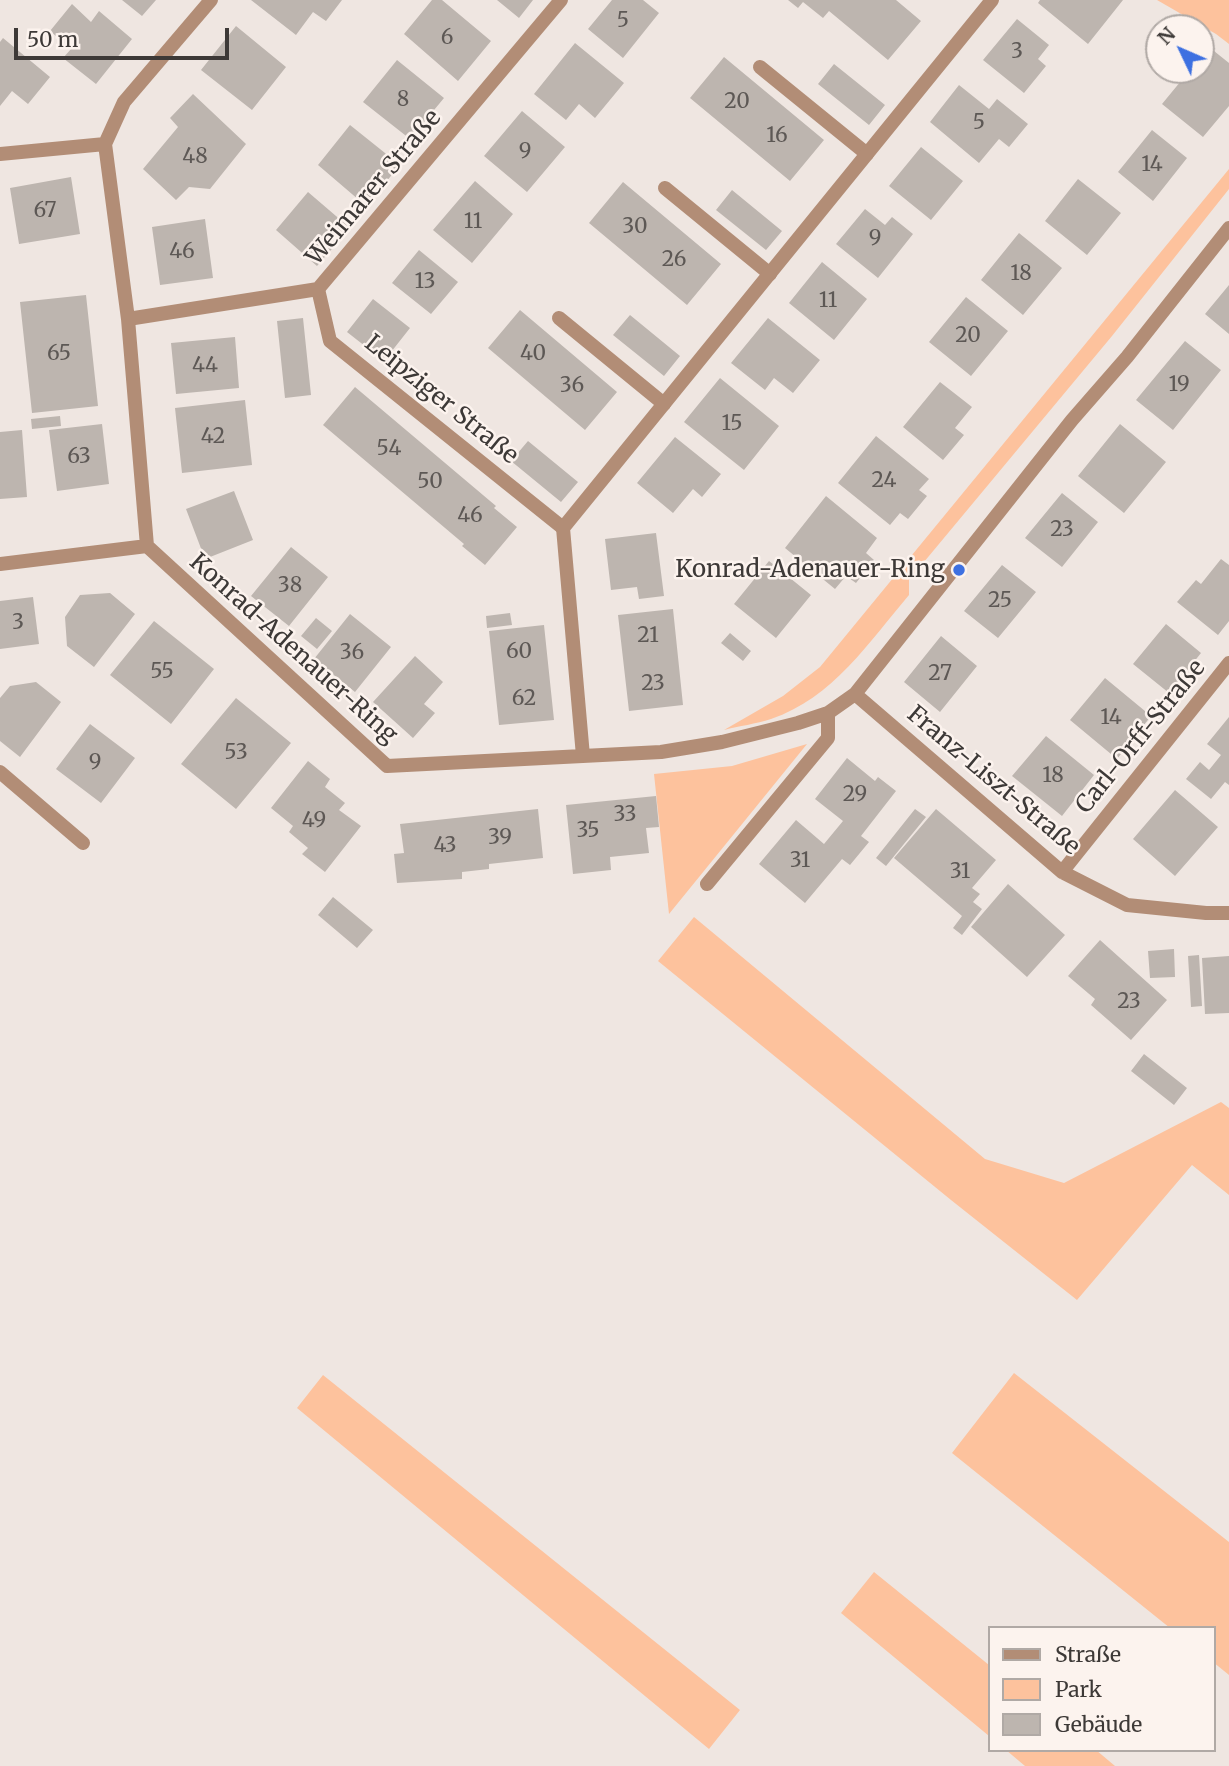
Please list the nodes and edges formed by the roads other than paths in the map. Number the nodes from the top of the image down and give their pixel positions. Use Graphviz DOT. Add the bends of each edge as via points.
graph roads {
  1 [pos="211,0"];
  2 [pos="561,0"];
  3 [pos="990,1"];
  4 [pos="760,67"];
  5 [pos="104,144"];
  6 [pos="0,154"];
  7 [pos="867,154"];
  8 [pos="665,188"];
  9 [pos="1229,228"];
  10 [pos="769,274"];
  11 [pos="318,289"];
  12 [pos="559,318"];
  13 [pos="128,319"];
  14 [pos="664,404"];
  15 [pos="563,528"];
  16 [pos="146,546"];
  17 [pos="0,564"];
  18 [pos="1229,663"];
  19 [pos="855,694"];
  20 [pos="828,713"];
  21 [pos="583,756"];
  22 [pos="0,772"];
  23 [pos="83,843"];
  24 [pos="1062,872"];
  25 [pos="707,884"];
  26 [pos="1229,912"];
  1 -- 5 [label="street" via="124,102"];
  2 -- 11 [label="street, Weimarer Straße"];
  3 -- 7 [label="street"];
  4 -- 7 [label="street"];
  5 -- 6 [label="street"];
  5 -- 13 [label="street"];
  7 -- 10 [label="street"];
  8 -- 10 [label="street"];
  9 -- 19 [label="street, Konrad-Adenauer-Ring"];
  10 -- 14 [label="street"];
  11 -- 13 [label="street, Weimarer Straße"];
  11 -- 15 [label="street, Leipziger Straße" via="330,341"];
  12 -- 14 [label="street"];
  13 -- 16 [label="street"];
  14 -- 15 [label="street"];
  15 -- 21 [label="street"];
  16 -- 17 [label="street"];
  16 -- 21 [label="street, Konrad-Adenauer-Ring" via="387,766"];
  18 -- 24 [label="street, Carl-Orff-Straße"];
  19 -- 20 [label="street, Konrad-Adenauer-Ring"];
  19 -- 24 [label="street, Franz-Liszt-Straße"];
  20 -- 21 [label="street, Konrad-Adenauer-Ring" via="722,742 661,752"];
  20 -- 25 [label="street" via="828,738"];
  22 -- 23 [label="street"];
  24 -- 26 [label="street, Franz-Liszt-Straße" via="1127,905"];
}
